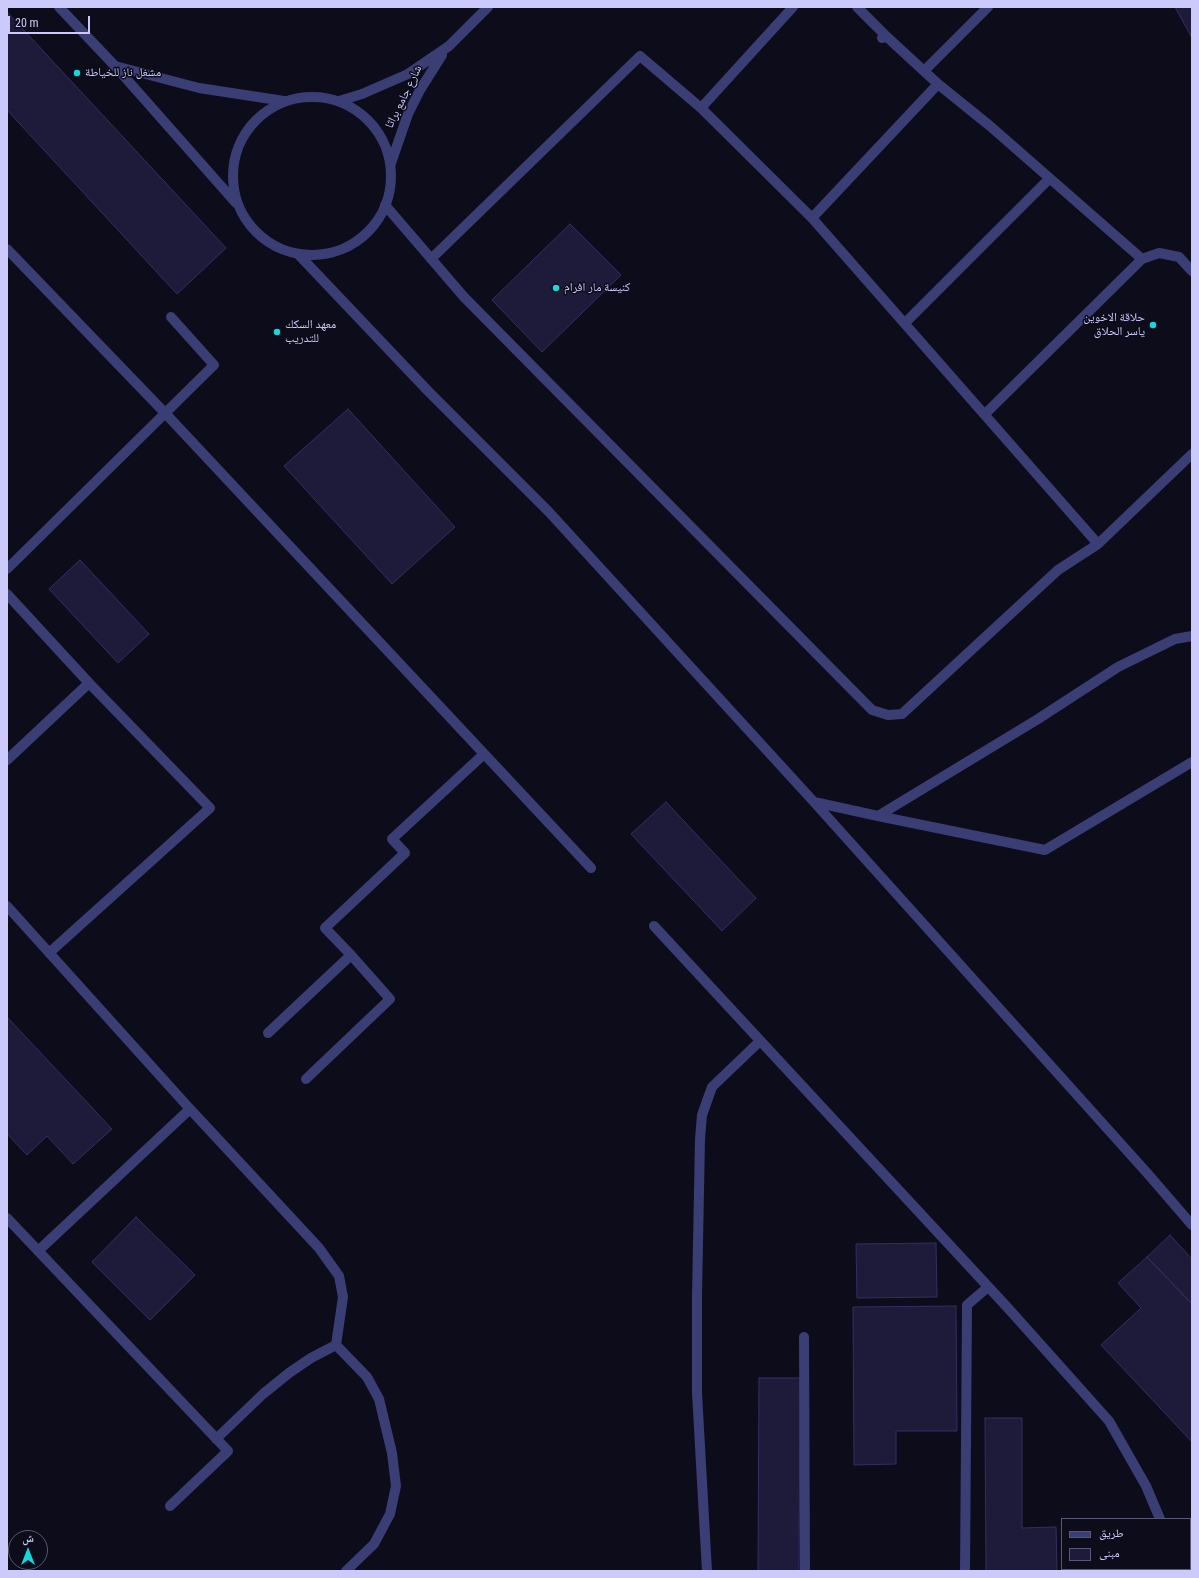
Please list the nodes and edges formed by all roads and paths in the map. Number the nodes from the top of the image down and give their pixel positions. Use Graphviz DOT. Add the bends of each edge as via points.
graph roads {
  1 [pos="59,7"];
  2 [pos="488,7"];
  3 [pos="793,7"];
  4 [pos="857,7"];
  5 [pos="988,7"];
  6 [pos="449,46"];
  7 [pos="115,66"];
  8 [pos="924,71"];
  9 [pos="938,84"];
  10 [pos="284,101"];
  11 [pos="339,101"];
  12 [pos="701,108"];
  13 [pos="390,165"];
  14 [pos="1049,179"];
  15 [pos="237,204"];
  16 [pos="385,205"];
  17 [pos="812,218"];
  18 [pos="7,250"];
  19 [pos="298,254"];
  20 [pos="432,259"];
  21 [pos="1142,259"];
  22 [pos="1192,271"];
  23 [pos="171,317"];
  24 [pos="905,323"];
  25 [pos="165,413"];
  26 [pos="985,414"];
  27 [pos="1192,454"];
  28 [pos="1098,544"];
  29 [pos="7,569"];
  30 [pos="7,594"];
  31 [pos="1192,636"];
  32 [pos="89,683"];
  33 [pos="484,754"];
  34 [pos="7,760"];
  35 [pos="1192,762"];
  36 [pos="814,802"];
  37 [pos="878,816"];
  38 [pos="592,868"];
  39 [pos="7,906"];
  40 [pos="654,926"];
  41 [pos="49,953"];
  42 [pos="351,955"];
  43 [pos="268,1033"];
  44 [pos="760,1041"];
  45 [pos="306,1079"];
  46 [pos="190,1110"];
  47 [pos="7,1218"];
  48 [pos="1192,1225"];
  49 [pos="38,1251"];
  50 [pos="988,1287"];
  51 [pos="804,1337"];
  52 [pos="336,1345"];
  53 [pos="216,1439"];
  54 [pos="170,1506"];
  55 [pos="1160,1518"];
  56 [pos="346,1571"];
  57 [pos="708,1571"];
  58 [pos="805,1571"];
  59 [pos="964,1571"];
  1 -- 7 [label="street"];
  2 -- 6 [label="street, شارع جامع براثا"];
  3 -- 12 [label="street"];
  4 -- 8 [label="street" via="884,37"];
  5 -- 8 [label="street"];
  6 -- 11 [label="street, شارع جامع براثا" via="408,74"];
  6 -- 13 [label="street, شارع جامع براثا" via="430,73 408,114"];
  7 -- 10 [label="street" via="199,88"];
  7 -- 15 [label="street"];
  8 -- 9 [label="street"];
  9 -- 14 [label="street"];
  9 -- 17 [label="street"];
  10 -- 11 [label="street" via="302,97 321,97"];
  10 -- 15 [label="street" via="268,109 243,135 232,169"];
  11 -- 13 [label="street" via="352,107 374,126 387,150"];
  12 -- 17 [label="street"];
  12 -- 20 [label="street" via="640,56"];
  13 -- 16 [label="street" via="390,192"];
  14 -- 21 [label="street"];
  14 -- 24 [label="street"];
  15 -- 19 [label="street" via="247,222 261,237"];
  16 -- 19 [label="street" via="377,221 350,245 334,252"];
  16 -- 20 [label="street"];
  17 -- 24 [label="street"];
  18 -- 25 [label="street"];
  19 -- 36 [label="street" via="428,391 549,512"];
  20 -- 28 [label="street" via="464,297 872,710 888,715 902,714 1058,570"];
  21 -- 22 [label="street" via="1159,253 1179,257"];
  21 -- 26 [label="street"];
  23 -- 25 [label="street" via="214,365"];
  24 -- 26 [label="street"];
  25 -- 29 [label="street"];
  25 -- 33 [label="street"];
  26 -- 28 [label="street"];
  27 -- 28 [label="street"];
  30 -- 32 [label="street"];
  31 -- 37 [label="street" via="1175,639 1118,667"];
  32 -- 34 [label="street"];
  32 -- 41 [label="street" via="210,808"];
  33 -- 38 [label="street"];
  33 -- 42 [label="street" via="392,839 405,853 325,928"];
  35 -- 37 [label="street" via="1045,850"];
  36 -- 37 [label="street"];
  36 -- 48 [label="street"];
  39 -- 41 [label="street"];
  40 -- 44 [label="street"];
  41 -- 46 [label="street"];
  42 -- 43 [label="street"];
  42 -- 45 [label="street" via="390,999"];
  44 -- 50 [label="street"];
  44 -- 57 [label="street" via="712,1087 702,1115 697,1386"];
  46 -- 49 [label="street"];
  46 -- 52 [label="street" via="320,1248 339,1276 343,1297"];
  47 -- 49 [label="street"];
  49 -- 53 [label="street"];
  50 -- 55 [label="street" via="1109,1421 1146,1486"];
  50 -- 59 [label="street" via="967,1305"];
  51 -- 58 [label="street"];
  52 -- 53 [label="street" via="289,1373"];
  52 -- 56 [label="street" via="367,1377 378,1399 392,1453 396,1486 390,1514 374,1544"];
  53 -- 54 [label="street" via="228,1451"];
}
